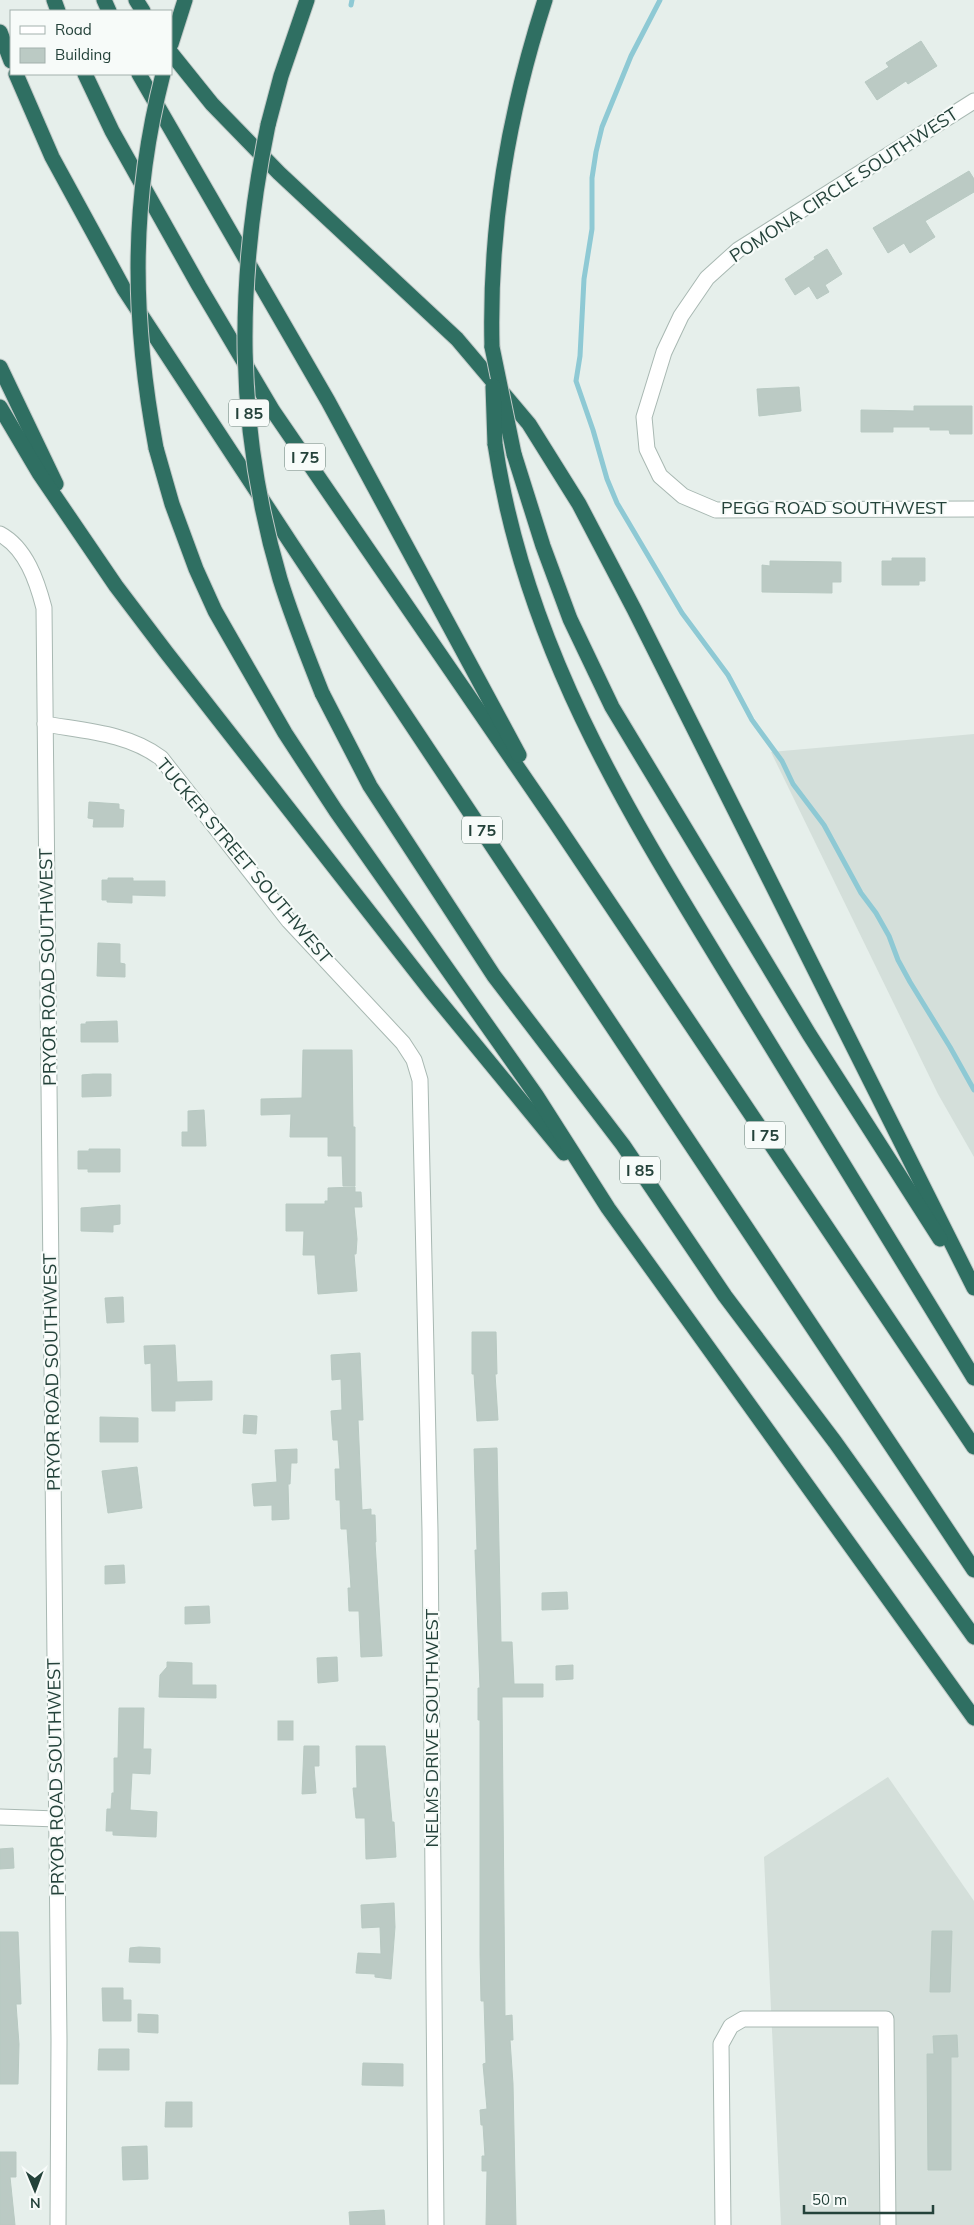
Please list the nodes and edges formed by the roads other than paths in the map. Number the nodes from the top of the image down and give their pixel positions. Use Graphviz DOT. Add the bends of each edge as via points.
graph roads {
  1 [pos="307,0"];
  2 [pos="545,0"];
  3 [pos="183,4"];
  4 [pos="0,32"];
  5 [pos="172,41"];
  6 [pos="172,54"];
  7 [pos="10,58"];
  8 [pos="16,75"];
  9 [pos="85,75"];
  10 [pos="140,75"];
  11 [pos="163,75"];
  12 [pos="974,102"];
  13 [pos="492,348"];
  14 [pos="0,367"];
  15 [pos="0,407"];
  16 [pos="653,461"];
  17 [pos="974,509"];
  18 [pos="0,534"];
  19 [pos="116,586"];
  20 [pos="46,724"];
  21 [pos="556,822"];
  22 [pos="608,1208"];
  23 [pos="423,1232"];
  24 [pos="974,1288"];
  25 [pos="974,1294"];
  26 [pos="974,1378"];
  27 [pos="974,1447"];
  28 [pos="974,1570"];
  29 [pos="974,1637"];
  30 [pos="933,1661"];
  31 [pos="974,1718"];
  32 [pos="974,1729"];
  33 [pos="0,1817"];
  34 [pos="57,1819"];
  35 [pos="58,2225"];
  36 [pos="436,2225"];
  37 [pos="723,2225"];
  38 [pos="888,2225"];
  1 -- 29 [label="highway, I 85, bridge" via="281,76 256,184 245,298 246,389 264,517 294,623 322,693 370,786 494,976 623,1145 725,1296 835,1442"];
  2 -- 13 [label="highway" via="527,54 500,189 493,250"];
  3 -- 5 [label="highway"];
  4 -- 7 [label="highway"];
  6 -- 24 [label="highway" via="212,104 279,173 457,339 529,424 579,504 629,600"];
  8 -- 28 [label="highway, I 75" via="52,157 124,289"];
  9 -- 21 [label="highway, I 75" via="112,131 274,411"];
  10 -- 21 [label="highway" via="328,401"];
  11 -- 22 [label="highway, bridge" via="147,143 141,189 138,238 140,337 156,448 172,504 196,568 215,611 285,733 336,812 536,1095"];
  12 -- 16 [label="street, POMONA CIRCLE SOUTHWEST" via="738,250 707,278 681,316 664,352 644,417 647,449"];
  13 -- 25 [label="highway, bridge" via="514,454 543,546 570,619 612,707 809,1034"];
  13 -- 26 [label="highway, bridge" via="495,444 501,484 522,569 542,628 583,724 722,966"];
  14 -- 19 [label="highway" via="55,482"];
  15 -- 19 [label="highway" via="39,472"];
  16 -- 17 [label="street, PEGG ROAD SOUTHWEST" via="660,476 683,496 716,510"];
  18 -- 20 [label="street, PRYOR ROAD SOUTHWEST" via="25,559 38,582 44,608"];
  19 -- 22 [label="highway" via="431,991"];
  20 -- 23 [label="street, TUCKER STREET SOUTHWEST" via="130,740 161,758 289,921 403,1043 414,1060 420,1080"];
  20 -- 34 [label="street, PRYOR ROAD SOUTHWEST"];
  21 -- 27 [label="highway, I 75"];
  22 -- 30 [label="highway"];
  23 -- 36 [label="street, NELMS DRIVE SOUTHWEST" via="431,1551"];
  30 -- 31 [label="highway"];
  30 -- 32 [label="highway"];
  33 -- 34 [label="street"];
  34 -- 35 [label="street, PRYOR ROAD SOUTHWEST"];
  37 -- 38 [label="street" via="721,2044 730,2026 743,2019 886,2019"];
}
